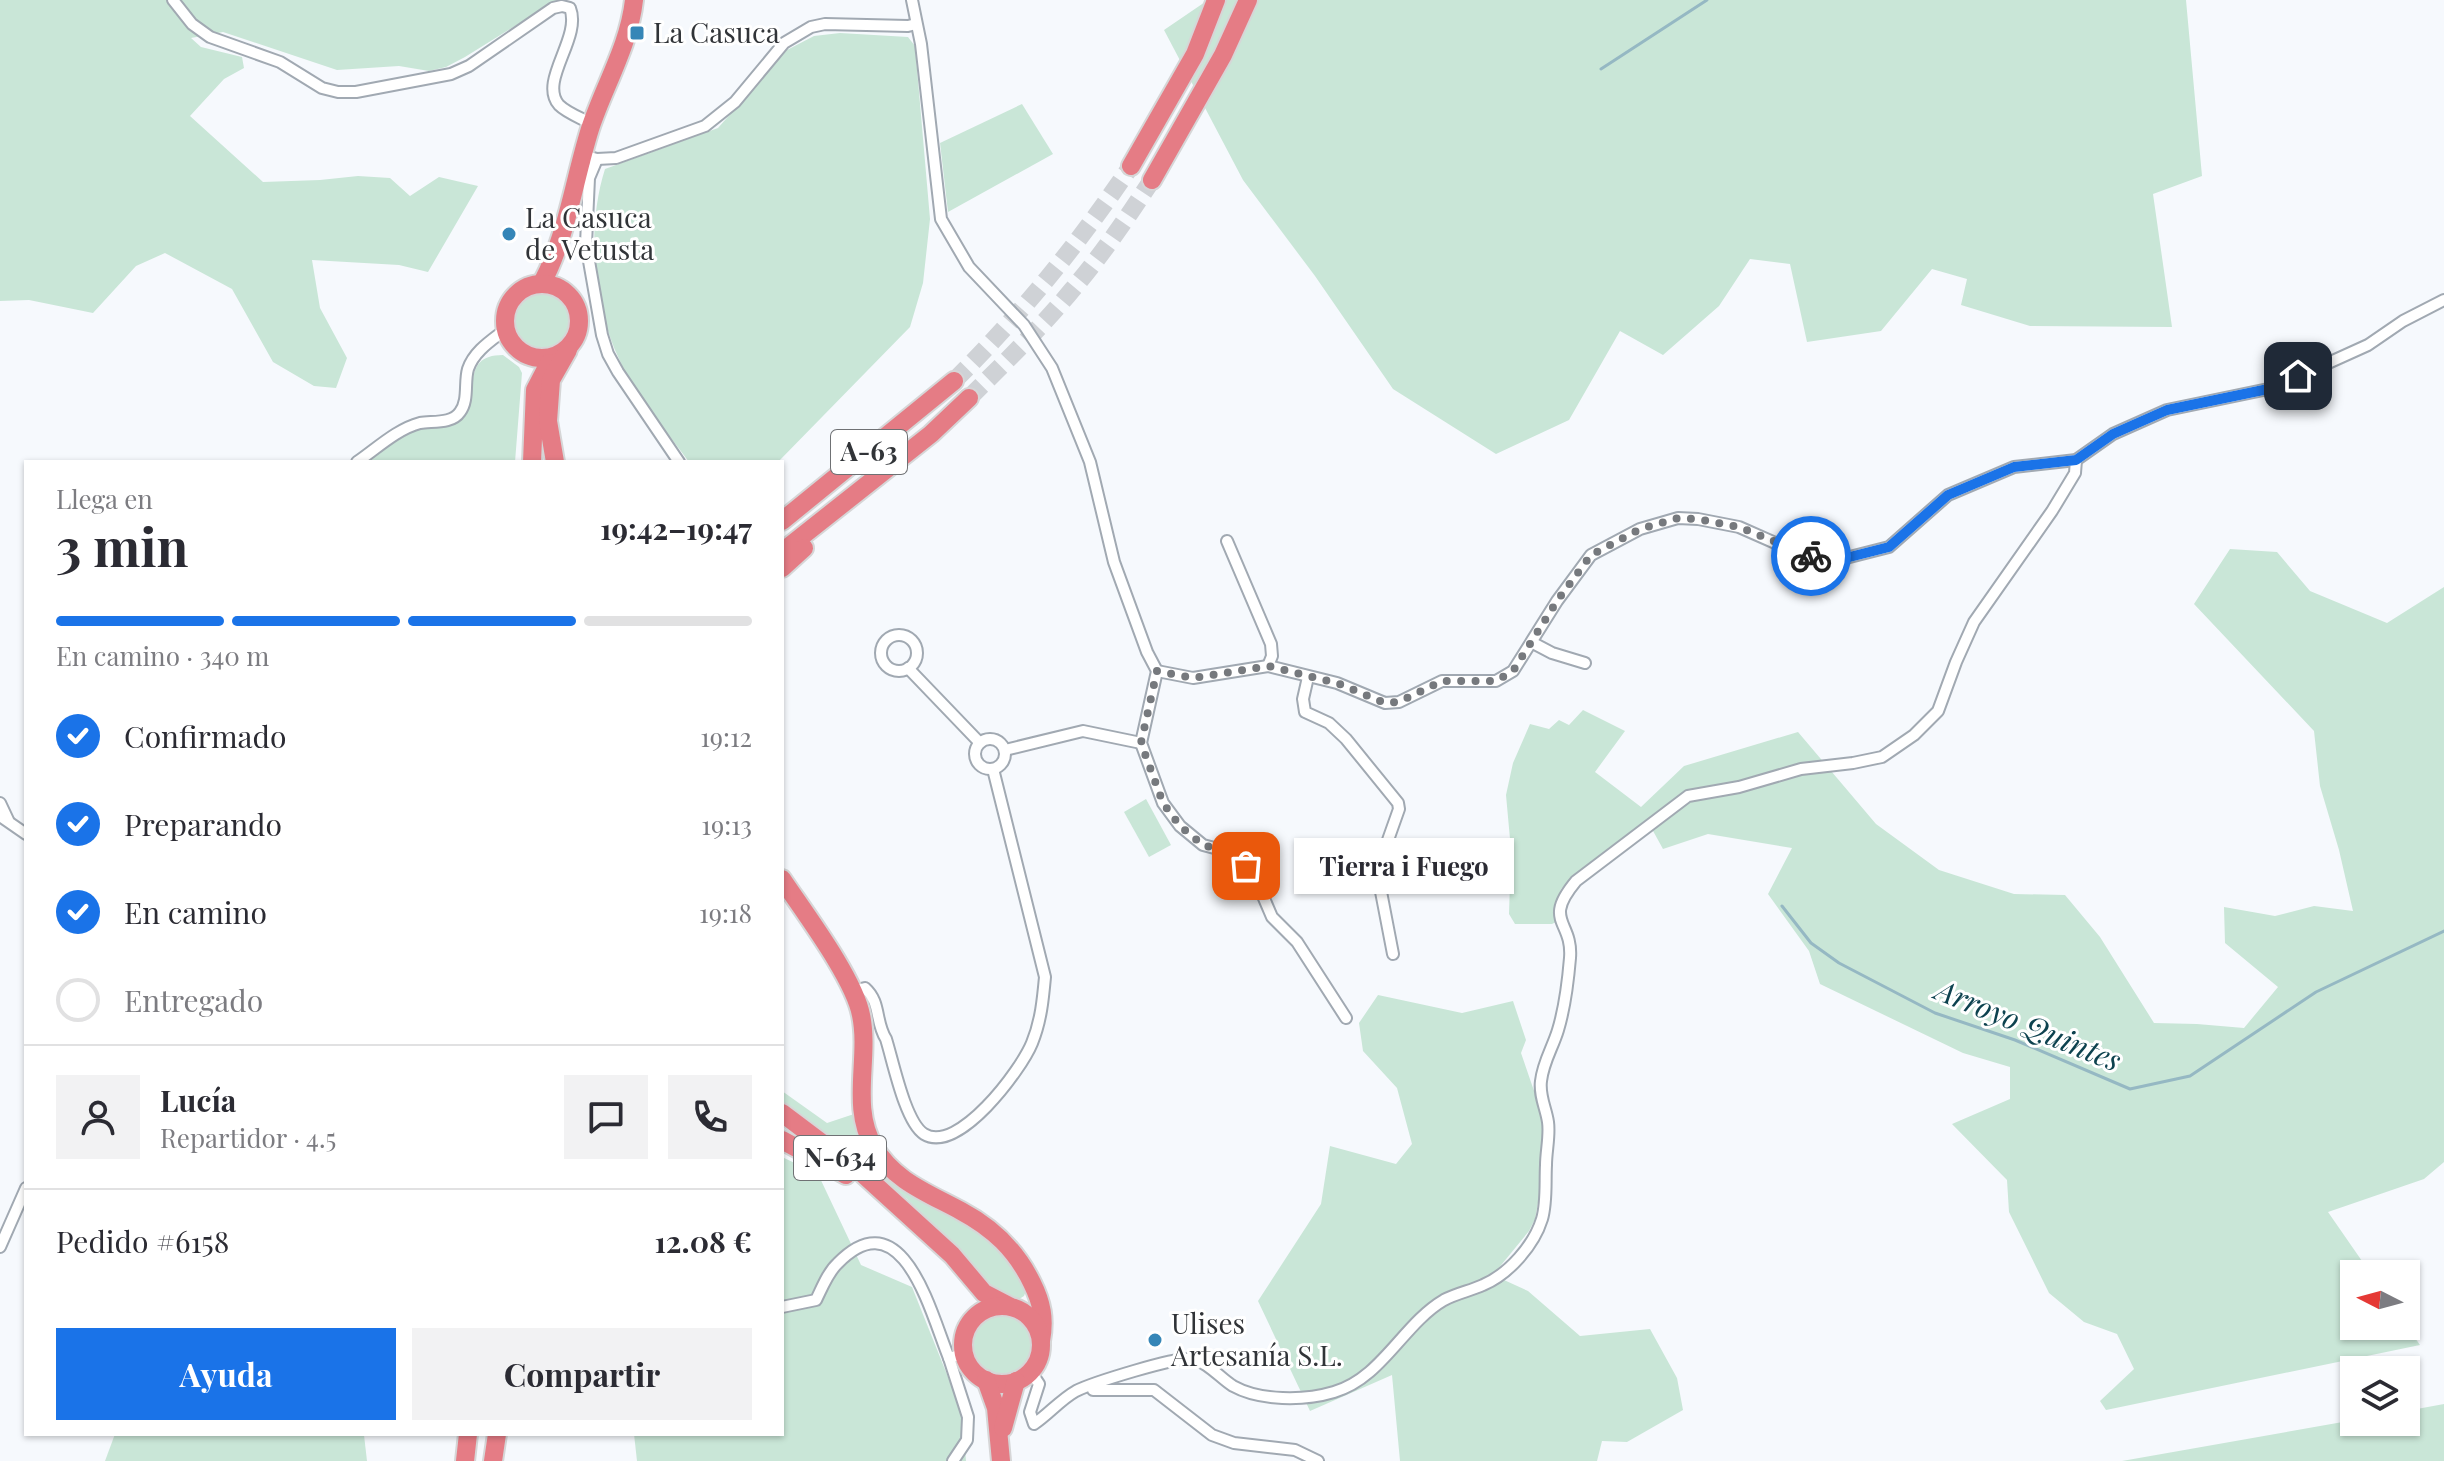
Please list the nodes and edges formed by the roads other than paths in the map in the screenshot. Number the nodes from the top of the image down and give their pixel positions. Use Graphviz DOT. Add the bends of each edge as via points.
graph roads {
  1 [pos="173,0"];
  2 [pos="634,0"];
  3 [pos="912,0"];
  4 [pos="1216,0"];
  5 [pos="1248,0"];
  6 [pos="916,24"];
  7 [pos="592,124"];
  8 [pos="590,157"];
  9 [pos="1131,166"];
  10 [pos="1152,180"];
  11 [pos="558,244"];
  12 [pos="542,283"];
  13 [pos="564,290"];
  14 [pos="2444,300"];
  15 [pos="506,329"];
  16 [pos="571,344"];
  17 [pos="520,351"];
  18 [pos="552,357"];
  19 [pos="954,381"];
  20 [pos="535,390"];
  21 [pos="969,398"];
  22 [pos="931,434"];
  23 [pos="864,456"];
  24 [pos="360,460"];
  25 [pos="532,460"];
  26 [pos="555,460"];
  27 [pos="678,460"];
  28 [pos="2076,460"];
  29 [pos="784,513"];
  30 [pos="784,519"];
  31 [pos="1227,541"];
  32 [pos="784,550"];
  33 [pos="784,566"];
  34 [pos="1533,643"];
  35 [pos="1585,663"];
  36 [pos="1268,666"];
  37 [pos="908,668"];
  38 [pos="1157,671"];
  39 [pos="1308,677"];
  40 [pos="980,743"];
  41 [pos="1141,743"];
  42 [pos="1005,750"];
  43 [pos="993,769"];
  44 [pos="0,803"];
  45 [pos="4,819"];
  46 [pos="24,833"];
  47 [pos="784,882"];
  48 [pos="1393,954"];
  49 [pos="853,991"];
  50 [pos="1346,1018"];
  51 [pos="784,1115"];
  52 [pos="784,1141"];
  53 [pos="24,1193"];
  54 [pos="897,1205"];
  55 [pos="0,1247"];
  56 [pos="962,1269"];
  57 [pos="1033,1284"];
  58 [pos="784,1307"];
  59 [pos="1014,1308"];
  60 [pos="973,1320"];
  61 [pos="1041,1341"];
  62 [pos="956,1356"];
  63 [pos="1024,1377"];
  64 [pos="986,1380"];
  65 [pos="1079,1390"];
  66 [pos="468,1436"];
  67 [pos="497,1436"];
  68 [pos="1001,1439"];
  69 [pos="465,1461"];
  70 [pos="493,1461"];
  71 [pos="953,1461"];
  72 [pos="1001,1461"];
  73 [pos="1318,1461"];
  1 -- 7 [label="street" via="210,37 280,62 338,92 451,74 553,8 570,8 574,19 555,76 555,99"];
  2 -- 7 [label="highway" via="625,42"];
  3 -- 6 [label="street"];
  4 -- 9 [label="highway" via="1195,54"];
  5 -- 10 [label="highway"];
  6 -- 8 [label="street" via="811,27 784,43 735,102 705,126 616,158"];
  6 -- 38 [label="street" via="941,219 969,267 1024,325 1052,368 1090,462 1114,562"];
  7 -- 8 [label="highway"];
  8 -- 11 [label="highway"];
  8 -- 27 [label="street" via="586,244 602,335 618,372"];
  11 -- 12 [label="highway"];
  11 -- 13 [label="highway"];
  12 -- 13 [label="highway"];
  12 -- 15 [label="highway" via="526,287 511,300"];
  13 -- 16 [label="highway" via="579,317"];
  14 -- 28 [label="street" via="2368,345 2273,388 2167,410 2113,434"];
  15 -- 17 [label="highway"];
  15 -- 24 [label="street" via="468,368 459,414 400,432"];
  16 -- 18 [label="highway"];
  16 -- 26 [label="highway" via="551,380 548,421"];
  17 -- 18 [label="highway"];
  17 -- 20 [label="highway"];
  18 -- 20 [label="highway"];
  19 -- 23 [label="highway, A-63"];
  20 -- 25 [label="highway"];
  21 -- 22 [label="highway, A-63"];
  22 -- 32 [label="highway, A-63"];
  22 -- 33 [label="highway"];
  23 -- 29 [label="highway"];
  23 -- 30 [label="highway, A-63"];
  28 -- 34 [label="street" via="2014,467 1948,495 1889,547 1830,562 1739,527 1698,519 1678,518 1640,529 1591,555"];
  28 -- 65 [label="street" via="2075,473 2052,511 1974,622 1938,711 1914,735 1882,757 1801,769 1688,796 1576,881 1562,898 1559,911 1571,948 1558,1032 1541,1081 1548,1122 1543,1215 1508,1270 1441,1302 1374,1369 1337,1392 1252,1394 1192,1359"];
  31 -- 36 [label="street" via="1271,644"];
  34 -- 35 [label="street"];
  34 -- 39 [label="street" via="1513,671 1496,681 1442,681 1399,702 1385,703"];
  36 -- 38 [label="street" via="1193,678"];
  36 -- 39 [label="street"];
  37 -- 40 [label="street"];
  38 -- 41 [label="street"];
  39 -- 48 [label="street" via="1305,712 1329,723 1346,739 1398,803 1377,871"];
  40 -- 42 [label="street" via="992,739"];
  40 -- 43 [label="street" via="977,761"];
  41 -- 42 [label="street" via="1083,731"];
  41 -- 50 [label="street" via="1163,803 1180,826 1203,845 1226,851 1246,866 1272,917 1297,942"];
  42 -- 43 [label="street" via="1004,760"];
  43 -- 49 [label="street" via="1045,977 1032,1044 1012,1077 950,1137 922,1133 911,1120 879,1029 874,995 865,988"];
  44 -- 45 [label="street"];
  45 -- 46 [label="street"];
  47 -- 49 [label="highway"];
  49 -- 57 [label="highway" via="862,1016 862,1111 872,1145 908,1183 1003,1240"];
  51 -- 54 [label="highway, N-634"];
  52 -- 54 [label="highway"];
  53 -- 55 [label="street"];
  54 -- 56 [label="highway, N-634"];
  56 -- 59 [label="highway, N-634" via="984,1293"];
  56 -- 60 [label="highway, N-634"];
  57 -- 59 [label="highway"];
  57 -- 61 [label="highway" via="1042,1301"];
  58 -- 62 [label="street" via="816,1300 836,1264 853,1250 873,1242 896,1248"];
  59 -- 60 [label="highway" via="995,1307"];
  59 -- 61 [label="highway, N-634" via="1030,1316"];
  60 -- 62 [label="highway, N-634"];
  61 -- 63 [label="highway" via="1039,1355"];
  62 -- 64 [label="highway"];
  62 -- 71 [label="street" via="968,1417 967,1440"];
  63 -- 64 [label="highway" via="1001,1384"];
  63 -- 65 [label="street" via="1039,1384 1030,1412 1034,1424"];
  63 -- 68 [label="highway" via="1006,1410"];
  64 -- 68 [label="highway"];
  65 -- 73 [label="street" via="1154,1390 1212,1435 1295,1450"];
  66 -- 69 [label="highway"];
  67 -- 70 [label="highway"];
  68 -- 72 [label="highway"];
}
